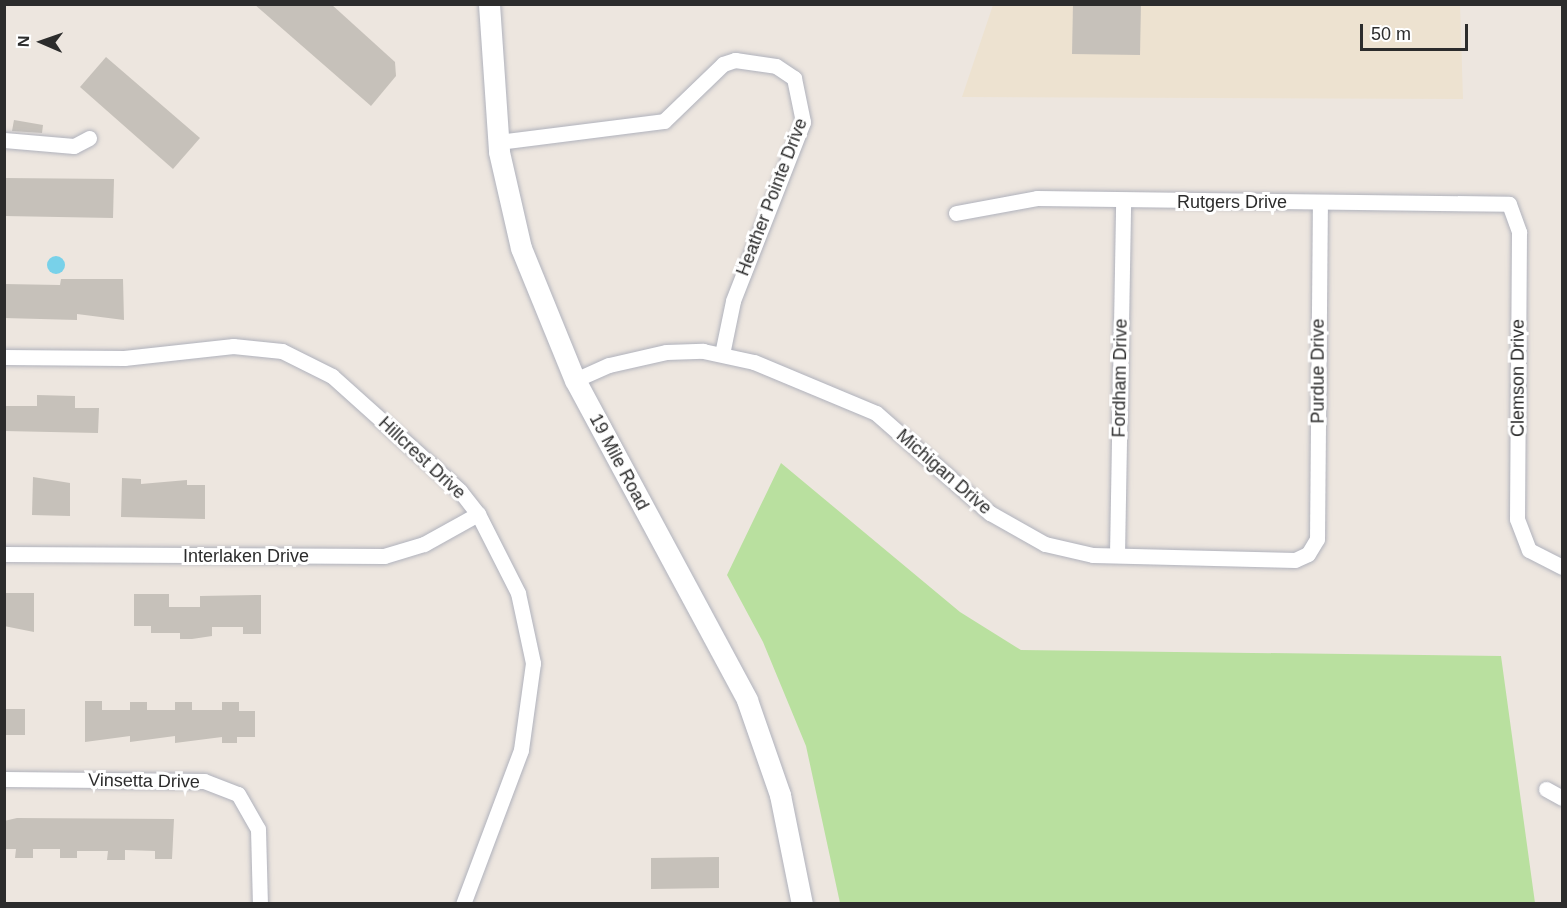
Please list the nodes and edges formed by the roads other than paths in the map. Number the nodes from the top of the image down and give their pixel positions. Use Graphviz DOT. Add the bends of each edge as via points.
graph roads {
  1 [pos="489,4"];
  2 [pos="89,138"];
  3 [pos="4,140"];
  4 [pos="498,142"];
  5 [pos="1123,201"];
  6 [pos="1320,202"];
  7 [pos="1509,204"];
  8 [pos="956,213"];
  9 [pos="722,354"];
  10 [pos="4,357"];
  11 [pos="575,380"];
  12 [pos="477,514"];
  13 [pos="1317,540"];
  14 [pos="4,554"];
  15 [pos="1117,555"];
  16 [pos="1563,567"];
  17 [pos="4,779"];
  18 [pos="1546,789"];
  19 [pos="1563,798"];
  20 [pos="260,903"];
  21 [pos="463,903"];
  22 [pos="802,903"];
  1 -- 4 [label="street, 19 Mile Road"];
  2 -- 3 [label="street" via="74,146"];
  4 -- 9 [label="street, Heather Pointe Drive" via="664,121 723,64 735,60 776,66 794,78 803,122 733,301"];
  4 -- 11 [label="street, 19 Mile Road" via="521,248"];
  5 -- 6 [label="street, Rutgers Drive"];
  5 -- 8 [label="street, Rutgers Drive" via="1037,198"];
  5 -- 15 [label="street, Fordham Drive"];
  6 -- 7 [label="street, Rutgers Drive"];
  6 -- 13 [label="street, Purdue Drive"];
  7 -- 16 [label="street, Clemson Drive" via="1519,232 1517,519 1530,550"];
  9 -- 11 [label="street, Michigan Drive" via="653,354"];
  9 -- 15 [label="street, Michigan Drive" via="794,376 876,412 1016,531 1068,552"];
  10 -- 12 [label="street, Hillcrest Drive" via="123,358 239,346 300,357 340,383 442,473"];
  11 -- 22 [label="street, 19 Mile Road" via="747,700 780,795"];
  12 -- 14 [label="street, Interlaken Drive" via="424,544 384,556"];
  12 -- 21 [label="street, Hillcrest Drive" via="528,623 533,683 521,750"];
  13 -- 15 [label="street, Michigan Drive" via="1308,554 1282,562"];
  17 -- 20 [label="street, Vinsetta Drive" via="204,781 238,794 258,829"];
  18 -- 19 [label="street"];
}
